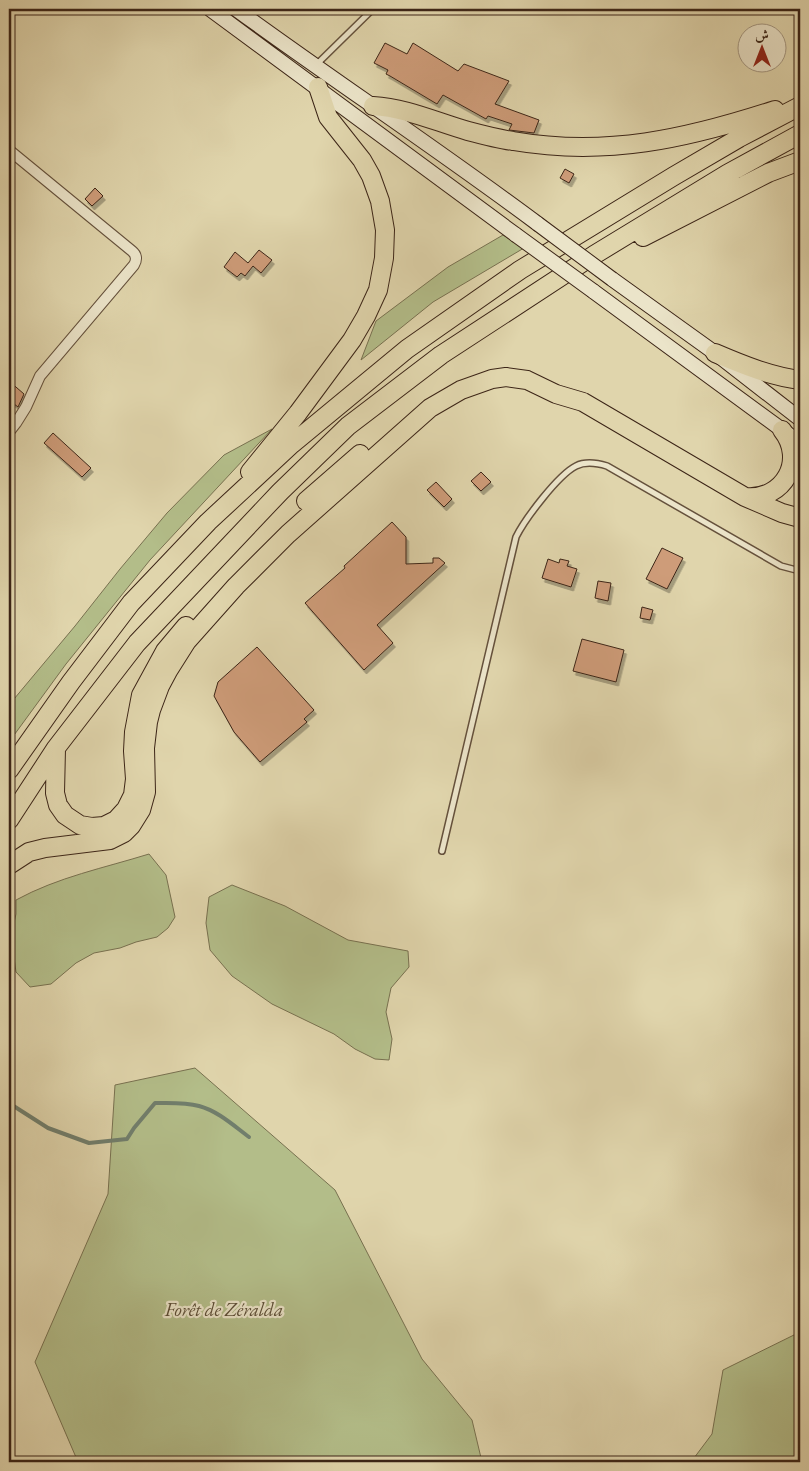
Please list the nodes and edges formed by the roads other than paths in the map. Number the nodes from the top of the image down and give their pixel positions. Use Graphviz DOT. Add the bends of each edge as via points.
graph roads {
  1 [pos="210,9"];
  2 [pos="236,9"];
  3 [pos="373,9"];
  4 [pos="315,66"];
  5 [pos="318,87"];
  6 [pos="800,98"];
  7 [pos="373,106"];
  8 [pos="800,106"];
  9 [pos="800,134"];
  10 [pos="9,150"];
  11 [pos="800,162"];
  12 [pos="594,255"];
  13 [pos="715,353"];
  14 [pos="800,380"];
  15 [pos="583,402"];
  16 [pos="800,419"];
  17 [pos="782,430"];
  18 [pos="9,432"];
  19 [pos="800,443"];
  20 [pos="745,497"];
  21 [pos="800,518"];
  22 [pos="208,522"];
  23 [pos="800,571"];
  24 [pos="56,748"];
  25 [pos="9,770"];
  26 [pos="9,820"];
  27 [pos="442,851"];
  28 [pos="9,865"];
  1 -- 5 [label="main road"];
  2 -- 4 [label="main road"];
  3 -- 4 [label="lane"];
  4 -- 7 [label="main road"];
  5 -- 17 [label="main road, bridge"];
  5 -- 22 [label="highway" via="328,117 362,160 380,201 385,230 378,290 352,340 298,413"];
  6 -- 7 [label="highway" via="706,131 663,141 601,148 513,141 468,132 399,109"];
  7 -- 13 [label="main road, bridge" via="480,180"];
  8 -- 22 [label="highway" via="674,176 520,270 415,343 292,444"];
  9 -- 12 [label="highway"];
  10 -- 18 [label="street" via="135,253 136,259 40,376 26,408"];
  11 -- 12 [label="highway" via="768,173 623,247"];
  12 -- 24 [label="highway" via="441,355 348,426 280,492 137,643"];
  13 -- 14 [label="highway" via="762,372"];
  13 -- 16 [label="main road"];
  15 -- 20 [label="highway"];
  15 -- 24 [label="highway" via="566,387 519,368 504,366 482,370 432,394 312,495 253,553 164,651 141,694 134,732 133,795 116,820 92,827 69,819 61,811 55,793"];
  15 -- 28 [label="highway" via="527,380 506,377 461,390 430,408 288,534 187,641 164,678 151,710 144,748 146,792 142,810 131,826 110,840 45,848 29,852"];
  17 -- 19 [label="main road"];
  17 -- 20 [label="highway" via="792,449 788,476 778,488 766,495"];
  20 -- 21 [label="highway"];
  22 -- 25 [label="highway" via="131,603"];
  23 -- 27 [label="lane" via="781,566 607,466 589,463 569,471 516,537"];
  24 -- 26 [label="highway"];
}
